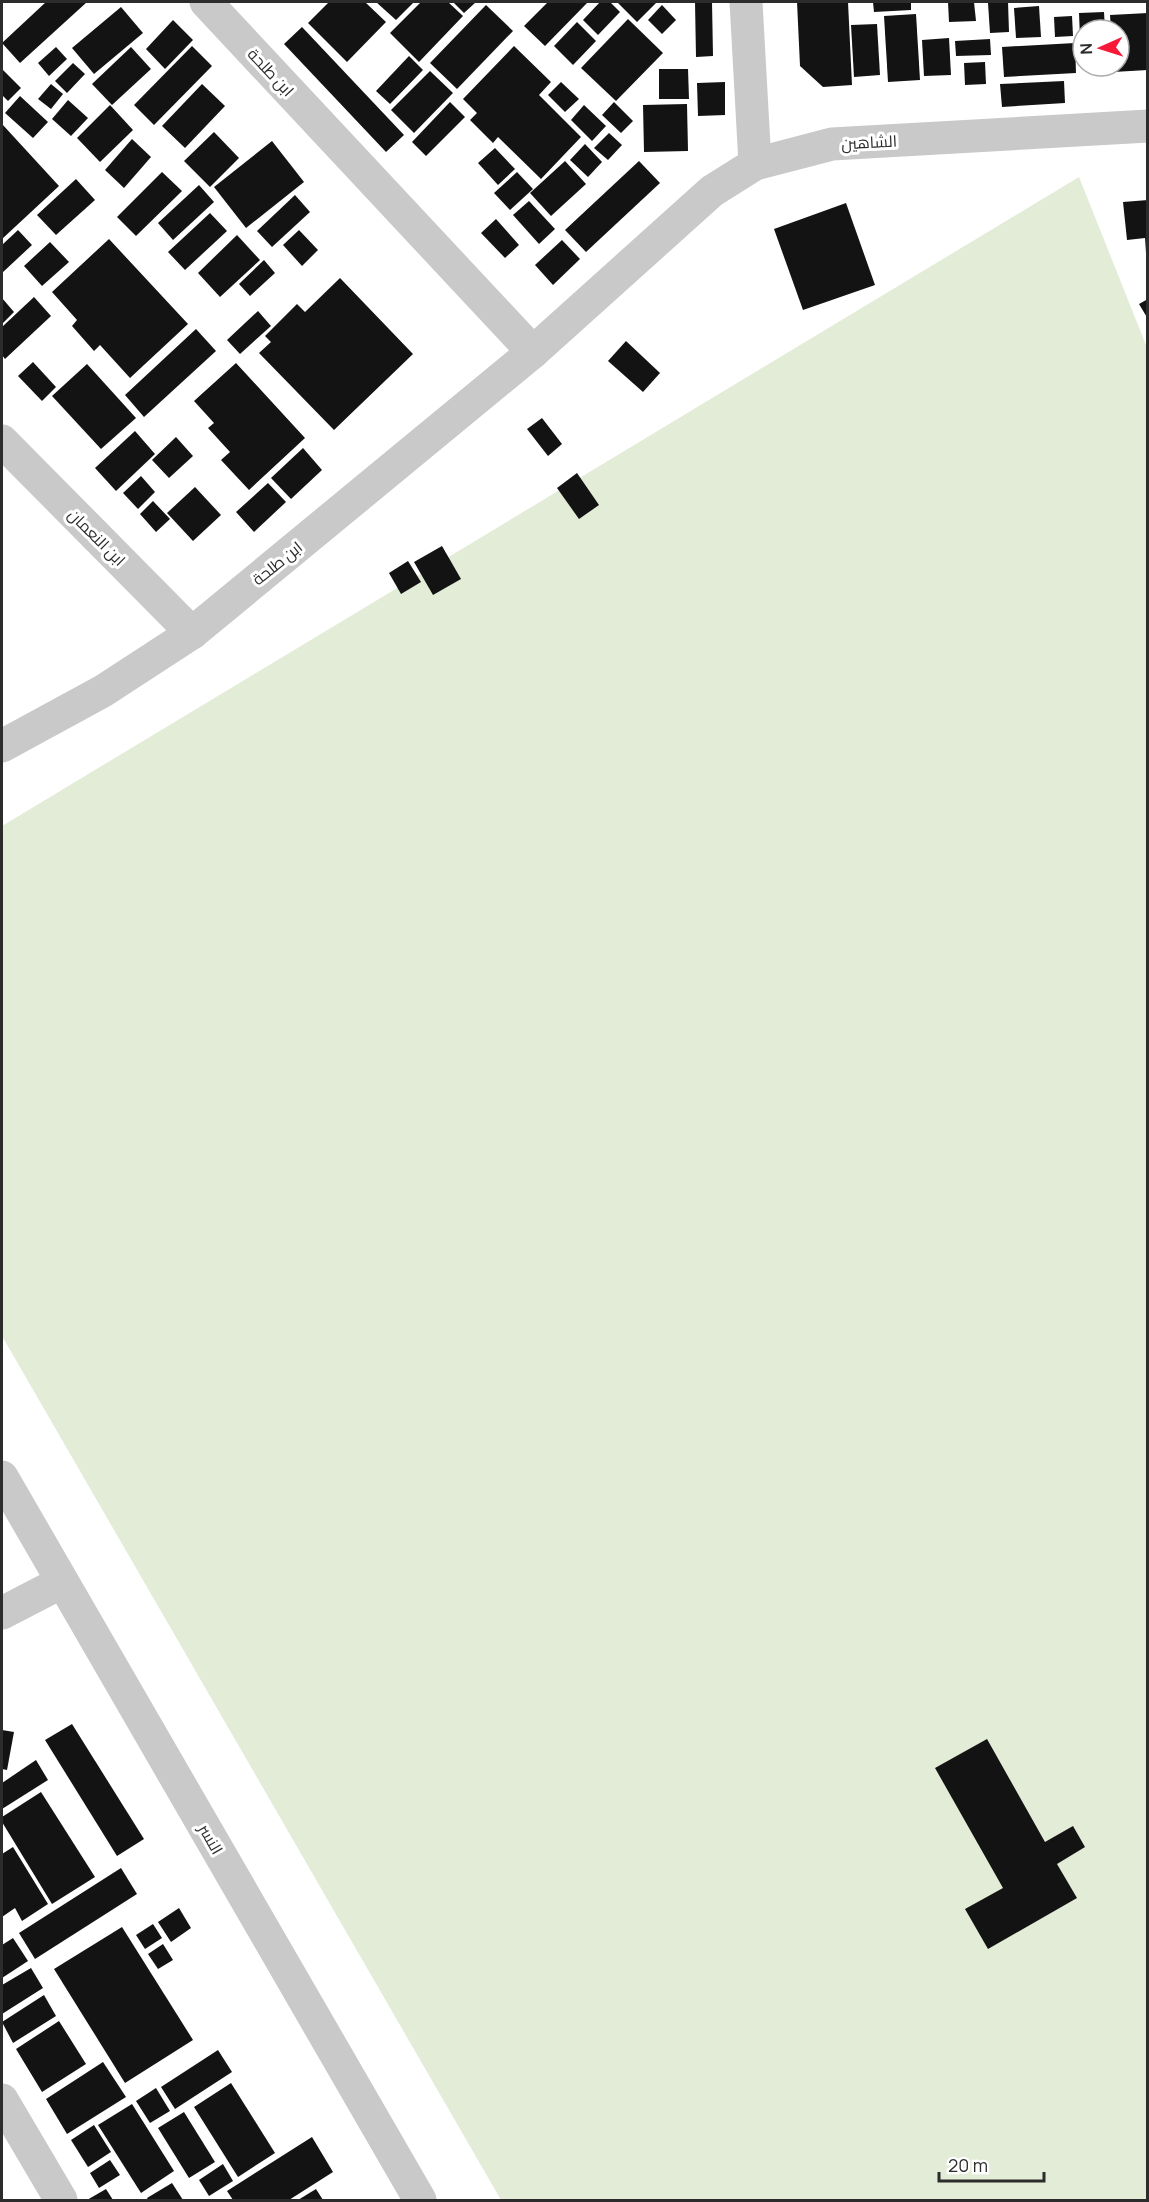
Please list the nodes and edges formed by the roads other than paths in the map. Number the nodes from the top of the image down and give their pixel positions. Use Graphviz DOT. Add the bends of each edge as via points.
graph roads {
  1 [pos="206,2"];
  2 [pos="746,2"];
  3 [pos="1148,126"];
  4 [pos="755,164"];
  5 [pos="533,352"];
  6 [pos="2,441"];
  7 [pos="192,633"];
  8 [pos="2,746"];
  9 [pos="2,1477"];
  10 [pos="62,1582"];
  11 [pos="2,1613"];
  12 [pos="2,2100"];
  13 [pos="61,2200"];
  14 [pos="420,2200"];
  1 -- 5 [label="street, ابن طلحة"];
  2 -- 4 [label="street"];
  3 -- 4 [label="street, الشاهين" via="832,144"];
  4 -- 5 [label="street, ابن طلحة" via="712,191"];
  5 -- 7 [label="street, ابن طلحة"];
  6 -- 7 [label="street, ابن النعمان"];
  7 -- 8 [label="street, ابن طلحة" via="103,691"];
  9 -- 10 [label="street, النسر"];
  10 -- 11 [label="street"];
  10 -- 14 [label="street, النسر"];
  12 -- 13 [label="street"];
}
